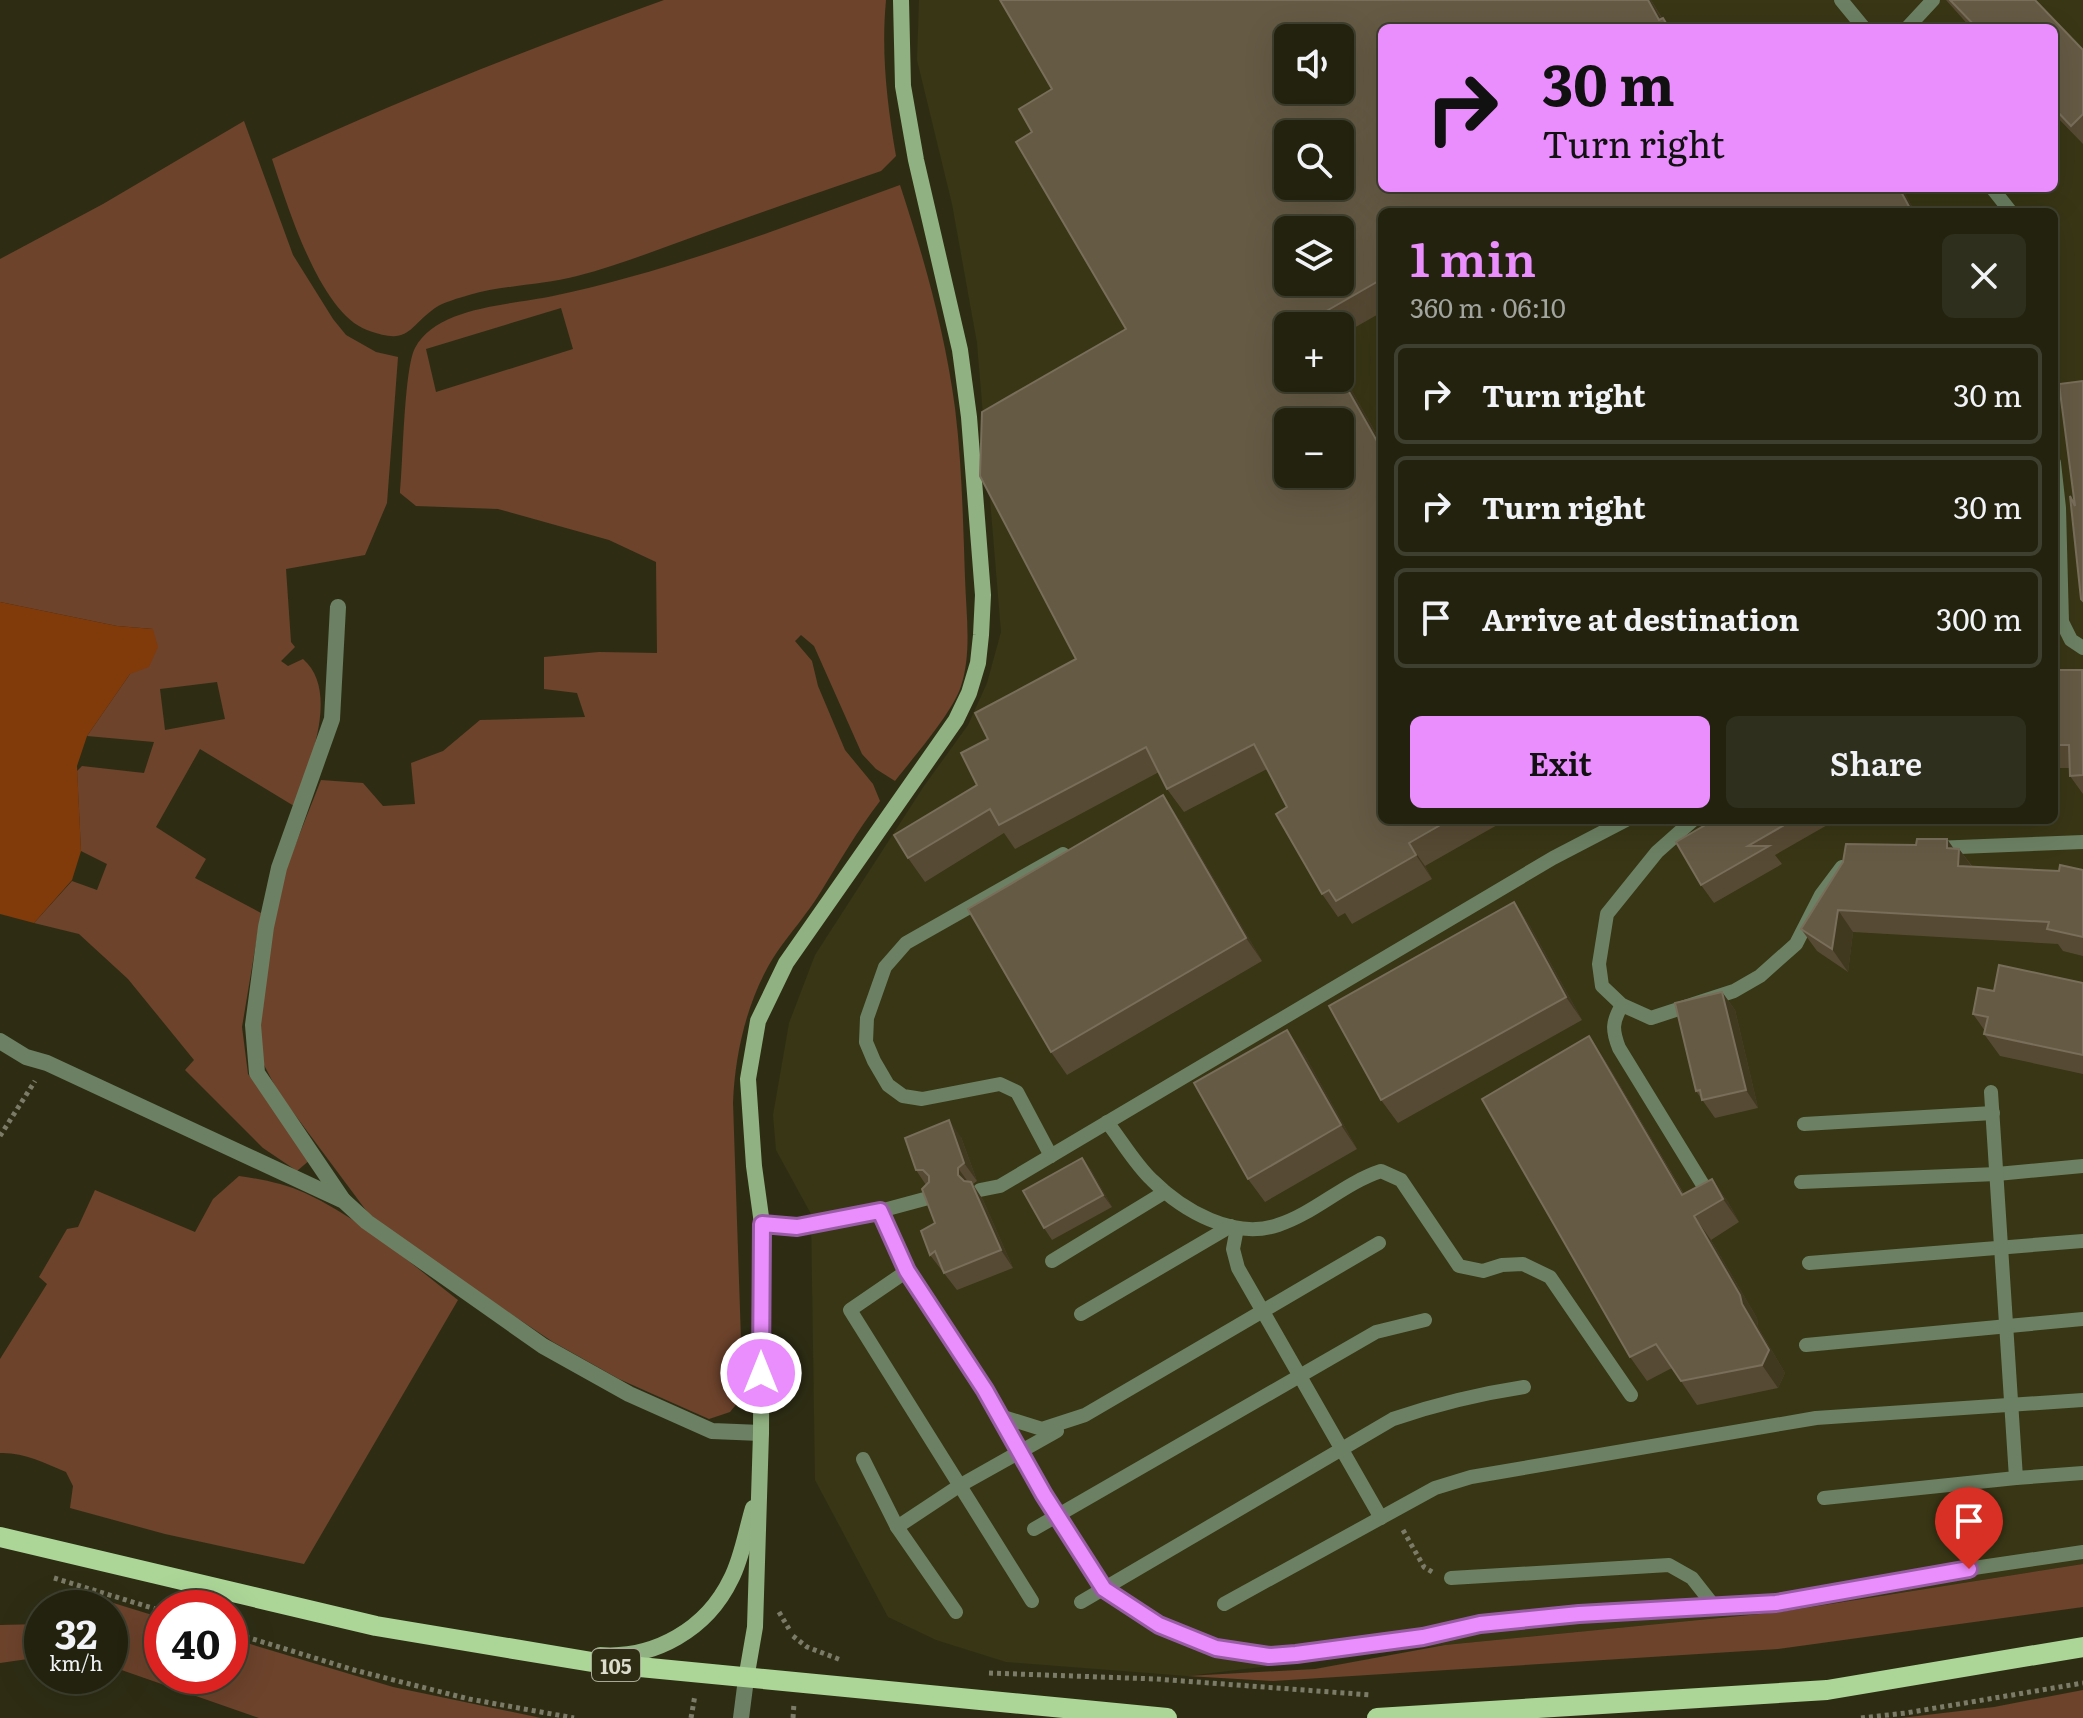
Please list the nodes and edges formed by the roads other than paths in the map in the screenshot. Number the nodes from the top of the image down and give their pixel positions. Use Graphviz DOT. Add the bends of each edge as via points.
graph roads {
  1 [pos="901,0"];
  2 [pos="1841,0"];
  3 [pos="1933,0"];
  4 [pos="1861,24"];
  5 [pos="1911,24"];
  6 [pos="1995,192"];
  7 [pos="2008,208"];
  8 [pos="2058,499"];
  9 [pos="338,607"];
  10 [pos="2077,644"];
  11 [pos="1619,824"];
  12 [pos="1688,824"];
  13 [pos="2083,842"];
  14 [pos="1080,845"];
  15 [pos="1920,849"];
  16 [pos="1854,858"];
  17 [pos="1622,1005"];
  18 [pos="0,1041"];
  19 [pos="1991,1092"];
  20 [pos="1993,1113"];
  21 [pos="1107,1122"];
  22 [pos="1804,1124"];
  23 [pos="1051,1156"];
  24 [pos="2083,1166"];
  25 [pos="1997,1174"];
  26 [pos="1801,1182"];
  27 [pos="980,1190"];
  28 [pos="1165,1192"];
  29 [pos="932,1197"];
  30 [pos="1711,1198"];
  31 [pos="344,1201"];
  32 [pos="880,1211"];
  33 [pos="762,1224"];
  34 [pos="1234,1227"];
  35 [pos="2083,1241"];
  36 [pos="1379,1243"];
  37 [pos="2002,1248"];
  38 [pos="1052,1261"];
  39 [pos="1809,1263"];
  40 [pos="907,1271"];
  41 [pos="1262,1312"];
  42 [pos="1081,1314"];
  43 [pos="2083,1319"];
  44 [pos="1425,1320"];
  45 [pos="2007,1326"];
  46 [pos="1806,1345"];
  47 [pos="1298,1375"];
  48 [pos="1524,1387"];
  49 [pos="1631,1395"];
  50 [pos="2083,1400"];
  51 [pos="2012,1405"];
  52 [pos="1085,1415"];
  53 [pos="1000,1416"];
  54 [pos="761,1433"];
  55 [pos="1341,1449"];
  56 [pos="1019,1452"];
  57 [pos="863,1459"];
  58 [pos="2083,1473"];
  59 [pos="2016,1478"];
  60 [pos="959,1486"];
  61 [pos="760,1487"];
  62 [pos="1824,1498"];
  63 [pos="1387,1515"];
  64 [pos="1057,1516"];
  65 [pos="897,1527"];
  66 [pos="1034,1529"];
  67 [pos="0,1537"];
  68 [pos="2083,1552"];
  69 [pos="1451,1578"];
  70 [pos="1104,1589"];
  71 [pos="1032,1601"];
  72 [pos="1081,1602"];
  73 [pos="1224,1604"];
  74 [pos="1714,1606"];
  75 [pos="956,1612"];
  76 [pos="487,1645"];
  77 [pos="2083,1647"];
  78 [pos="746,1679"];
  79 [pos="741,1718"];
  80 [pos="1167,1718"];
  81 [pos="1377,1718"];
  1 -- 33 [label="street" via="903,86 960,350 969,417 983,595 978,663 956,720 786,963 758,1021 748,1079"];
  2 -- 4 [label="lane"];
  3 -- 5 [label="lane"];
  6 -- 7 [label="lane"];
  8 -- 10 [label="lane" via="2062,622"];
  9 -- 31 [label="street" via="332,719 279,868 253,1025 257,1073"];
  11 -- 21 [label="lane"];
  12 -- 17 [label="lane" via="1657,852 1607,914 1599,964 1602,986"];
  13 -- 15 [label="lane"];
  14 -- 23 [label="lane" via="906,943 885,967 867,1018 866,1042 888,1085 903,1096 922,1099 1000,1084 1017,1092"];
  16 -- 17 [label="lane" via="1844,863 1821,895 1796,944 1760,976 1734,991 1651,1018"];
  17 -- 30 [label="lane" via="1612,1031 1619,1048"];
  18 -- 31 [label="street"];
  19 -- 20 [label="lane"];
  20 -- 22 [label="lane"];
  20 -- 25 [label="lane"];
  21 -- 23 [label="lane"];
  21 -- 28 [label="lane"];
  23 -- 27 [label="lane" via="1000,1186"];
  24 -- 25 [label="lane"];
  25 -- 26 [label="lane"];
  25 -- 37 [label="lane"];
  28 -- 34 [label="lane"];
  28 -- 38 [label="lane"];
  29 -- 32 [label="lane"];
  31 -- 54 [label="street" via="543,1346 629,1394 712,1431"];
  32 -- 33 [label="lane" via="797,1227"];
  32 -- 40 [label="lane"];
  33 -- 54 [label="street"];
  34 -- 41 [label="lane" via="1238,1268"];
  34 -- 42 [label="lane"];
  34 -- 49 [label="lane" via="1243,1231 1278,1226 1381,1171 1401,1180 1459,1266 1483,1271 1523,1264 1550,1277"];
  35 -- 37 [label="lane"];
  36 -- 41 [label="lane"];
  37 -- 39 [label="lane"];
  37 -- 45 [label="lane"];
  40 -- 53 [label="lane"];
  40 -- 60 [label="lane" via="850,1310"];
  41 -- 47 [label="lane"];
  41 -- 52 [label="lane"];
  43 -- 45 [label="lane"];
  44 -- 47 [label="lane" via="1376,1332"];
  45 -- 46 [label="lane"];
  45 -- 51 [label="lane"];
  47 -- 55 [label="lane"];
  47 -- 64 [label="lane"];
  48 -- 55 [label="lane" via="1435,1404 1393,1419"];
  50 -- 51 [label="lane"];
  51 -- 59 [label="lane"];
  51 -- 63 [label="lane" via="1816,1418 1544,1463 1447,1484"];
  52 -- 53 [label="lane" via="1042,1429"];
  52 -- 56 [label="lane"];
  53 -- 56 [label="lane"];
  54 -- 61 [label="street"];
  55 -- 63 [label="lane"];
  55 -- 70 [label="lane"];
  56 -- 60 [label="lane"];
  56 -- 64 [label="lane"];
  57 -- 65 [label="lane"];
  58 -- 59 [label="lane"];
  59 -- 62 [label="lane"];
  60 -- 65 [label="lane"];
  60 -- 71 [label="lane"];
  61 -- 76 [label="street" via="732,1577 716,1605 684,1634 639,1654 613,1656"];
  61 -- 78 [label="street" via="755,1627"];
  63 -- 73 [label="lane"];
  64 -- 66 [label="lane"];
  64 -- 70 [label="lane"];
  65 -- 75 [label="lane"];
  67 -- 76 [label="main road, 105" via="376,1626"];
  68 -- 74 [label="lane" via="1776,1603"];
  69 -- 74 [label="lane" via="1669,1565 1692,1578"];
  70 -- 72 [label="lane"];
  70 -- 74 [label="lane" via="1189,1638 1269,1656 1358,1647 1480,1624"];
  76 -- 78 [label="main road, 105"];
  77 -- 81 [label="main road" via="1827,1690"];
  78 -- 79 [label="street"];
  78 -- 80 [label="main road, 105"];
}
